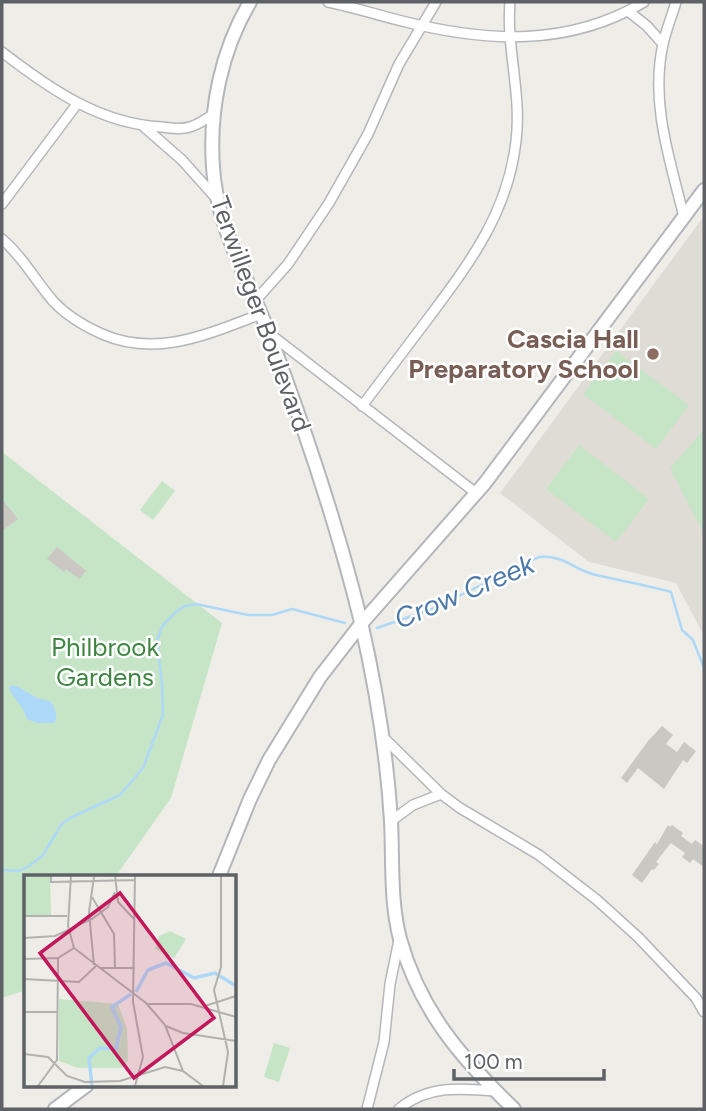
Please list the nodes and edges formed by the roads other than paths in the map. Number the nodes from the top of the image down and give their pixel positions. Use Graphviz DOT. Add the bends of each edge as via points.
graph roads {
  1 [pos="250,2"];
  2 [pos="328,2"];
  3 [pos="436,2"];
  4 [pos="510,2"];
  5 [pos="644,2"];
  6 [pos="676,2"];
  7 [pos="628,11"];
  8 [pos="421,26"];
  9 [pos="511,38"];
  10 [pos="663,44"];
  11 [pos="2,52"];
  12 [pos="77,104"];
  13 [pos="214,114"];
  14 [pos="144,126"];
  15 [pos="704,190"];
  16 [pos="216,198"];
  17 [pos="2,204"];
  18 [pos="684,217"];
  19 [pos="2,239"];
  20 [pos="256,300"];
  21 [pos="261,314"];
  22 [pos="269,333"];
  23 [pos="362,406"];
  24 [pos="476,493"];
  25 [pos="361,624"];
  26 [pos="384,738"];
  27 [pos="440,794"];
  28 [pos="391,821"];
  29 [pos="220,875"];
  30 [pos="400,938"];
  31 [pos="700,1000"];
  32 [pos="704,1012"];
  33 [pos="86,1086"];
  34 [pos="495,1091"];
  35 [pos="55,1109"];
  36 [pos="367,1109"];
  37 [pos="399,1109"];
  38 [pos="514,1109"];
  1 -- 13 [label="street, Terwilleger Boulevard" via="219,75"];
  2 -- 8 [label="street"];
  3 -- 8 [label="street"];
  4 -- 9 [label="street"];
  5 -- 7 [label="street"];
  6 -- 10 [label="street"];
  7 -- 9 [label="street" via="578,30"];
  7 -- 10 [label="street"];
  8 -- 9 [label="street"];
  8 -- 20 [label="street" via="329,203 288,264"];
  9 -- 23 [label="street" via="518,110 516,141 499,208 465,269"];
  10 -- 18 [label="street" via="658,89 662,135"];
  11 -- 12 [label="street"];
  12 -- 14 [label="street"];
  12 -- 17 [label="street"];
  13 -- 14 [label="street" via="184,128"];
  13 -- 16 [label="street, Terwilleger Boulevard"];
  14 -- 16 [label="street"];
  15 -- 18 [label="street"];
  16 -- 20 [label="street, Terwilleger Boulevard"];
  18 -- 24 [label="street"];
  19 -- 21 [label="street" via="66,313 111,338 134,344 173,344"];
  20 -- 21 [label="street, Terwilleger Boulevard"];
  21 -- 22 [label="street, Terwilleger Boulevard"];
  22 -- 23 [label="street"];
  22 -- 25 [label="street, Terwilleger Boulevard" via="334,520"];
  23 -- 24 [label="street"];
  24 -- 25 [label="street"];
  25 -- 26 [label="street, Terwilleger Boulevard"];
  25 -- 29 [label="street" via="320,677 269,760"];
  26 -- 27 [label="street"];
  26 -- 28 [label="street, Terwilleger Boulevard"];
  27 -- 28 [label="street"];
  27 -- 31 [label="street" via="569,877 618,918"];
  28 -- 30 [label="street, Terwilleger Boulevard"];
  30 -- 34 [label="street, Terwilleger Boulevard" via="435,1017 469,1065"];
  30 -- 36 [label="street" via="384,1042"];
  31 -- 32 [label="street"];
  33 -- 35 [label="street"];
  34 -- 37 [label="street" via="442,1089"];
  34 -- 38 [label="street, Terwilleger Boulevard"];
}
